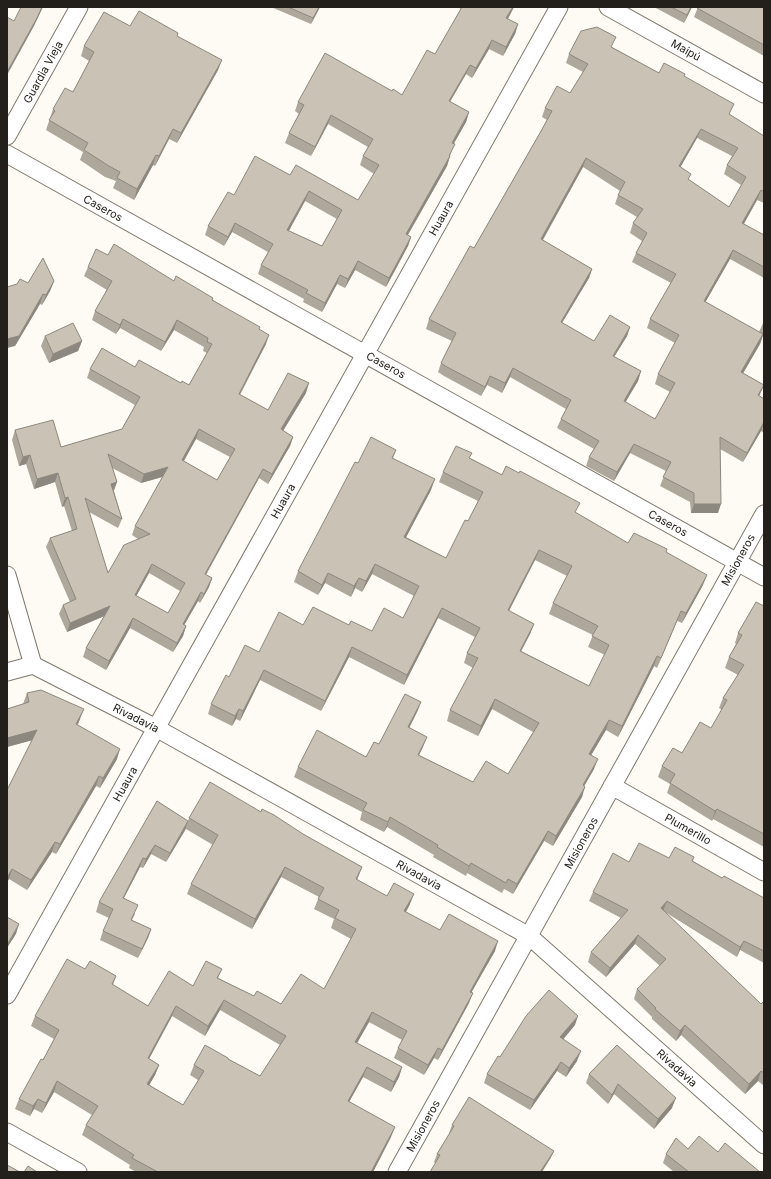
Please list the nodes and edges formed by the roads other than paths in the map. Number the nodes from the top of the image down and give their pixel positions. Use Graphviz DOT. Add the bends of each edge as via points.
graph roads {
  1 [pos="79,7"];
  2 [pos="559,7"];
  3 [pos="608,7"];
  4 [pos="764,94"];
  5 [pos="7,136"];
  6 [pos="7,154"];
  7 [pos="365,354"];
  8 [pos="764,514"];
  9 [pos="737,562"];
  10 [pos="7,575"];
  11 [pos="764,577"];
  12 [pos="33,665"];
  13 [pos="7,672"];
  14 [pos="156,728"];
  15 [pos="612,786"];
  16 [pos="764,872"];
  17 [pos="529,936"];
  18 [pos="7,995"];
  19 [pos="7,1132"];
  20 [pos="764,1145"];
  21 [pos="78,1172"];
  22 [pos="397,1172"];
  1 -- 5 [label="street, Guardia Vieja"];
  2 -- 7 [label="street, Huaura"];
  3 -- 4 [label="street, Maipú"];
  6 -- 7 [label="street, Caseros"];
  7 -- 9 [label="street, Caseros"];
  7 -- 14 [label="street, Huaura"];
  8 -- 9 [label="street, Misioneros"];
  9 -- 11 [label="street, Caseros"];
  9 -- 15 [label="street, Misioneros"];
  10 -- 12 [label="street"];
  12 -- 13 [label="street"];
  12 -- 14 [label="street, Rivadavia"];
  14 -- 17 [label="street, Rivadavia"];
  14 -- 18 [label="street, Huaura"];
  15 -- 16 [label="street, Plumerillo"];
  15 -- 17 [label="street, Misioneros"];
  17 -- 20 [label="street, Rivadavia"];
  17 -- 22 [label="street, Misioneros"];
  19 -- 21 [label="street"];
}
